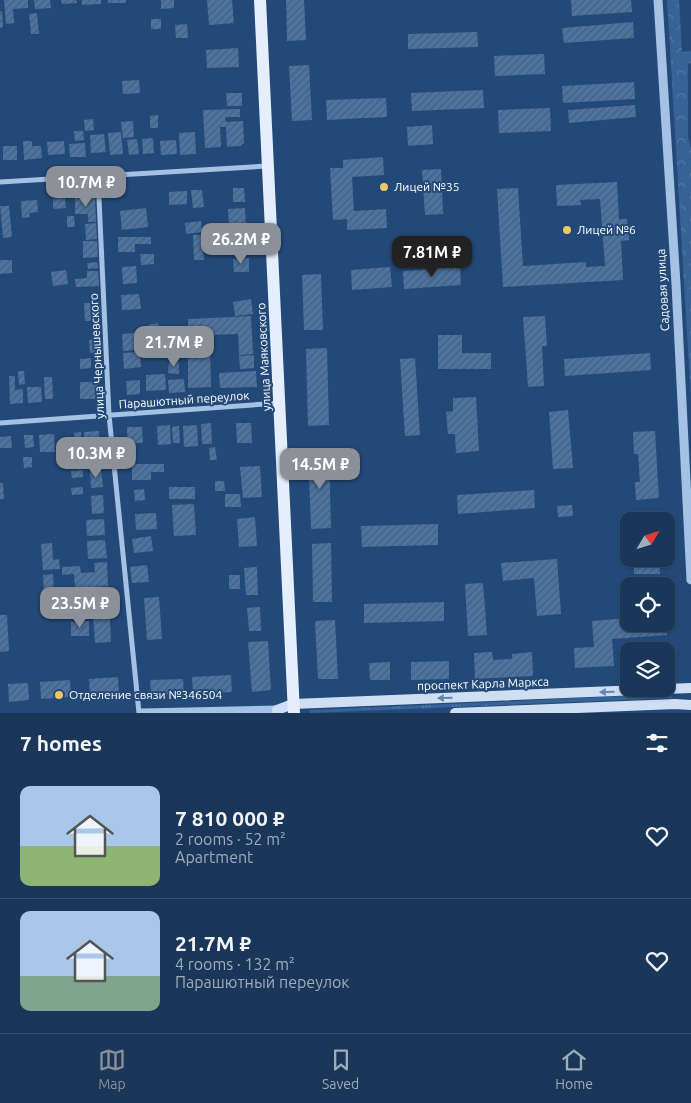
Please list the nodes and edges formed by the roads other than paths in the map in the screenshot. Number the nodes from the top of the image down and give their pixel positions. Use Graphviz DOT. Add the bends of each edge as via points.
graph roads {
  1 [pos="260,0"];
  2 [pos="658,0"];
  3 [pos="268,166"];
  4 [pos="98,177"];
  5 [pos="0,182"];
  6 [pos="280,403"];
  7 [pos="110,415"];
  8 [pos="0,422"];
  9 [pos="691,580"];
  10 [pos="691,688"];
  11 [pos="691,705"];
  12 [pos="294,708"];
  13 [pos="280,711"];
  14 [pos="140,713"];
  15 [pos="455,713"];
  1 -- 3 [label="main road, улица Маяковского"];
  2 -- 9 [label="street, Садовая улица"];
  3 -- 4 [label="street"];
  3 -- 6 [label="main road, улица Маяковского"];
  4 -- 5 [label="street"];
  4 -- 7 [label="street, улица Чернышевского"];
  6 -- 7 [label="street, Парашютный переулок"];
  6 -- 12 [label="main road, улица Маяковского"];
  7 -- 8 [label="street, Парашютный переулок"];
  7 -- 14 [label="street, улица Чернышевского"];
  10 -- 12 [label="main road, проспект Карла Маркса, one-way"];
  11 -- 15 [label="main road"];
  12 -- 13 [label="main road, проспект Карла Маркса"];
  13 -- 14 [label="street, проспект Карла Маркса"];
}
